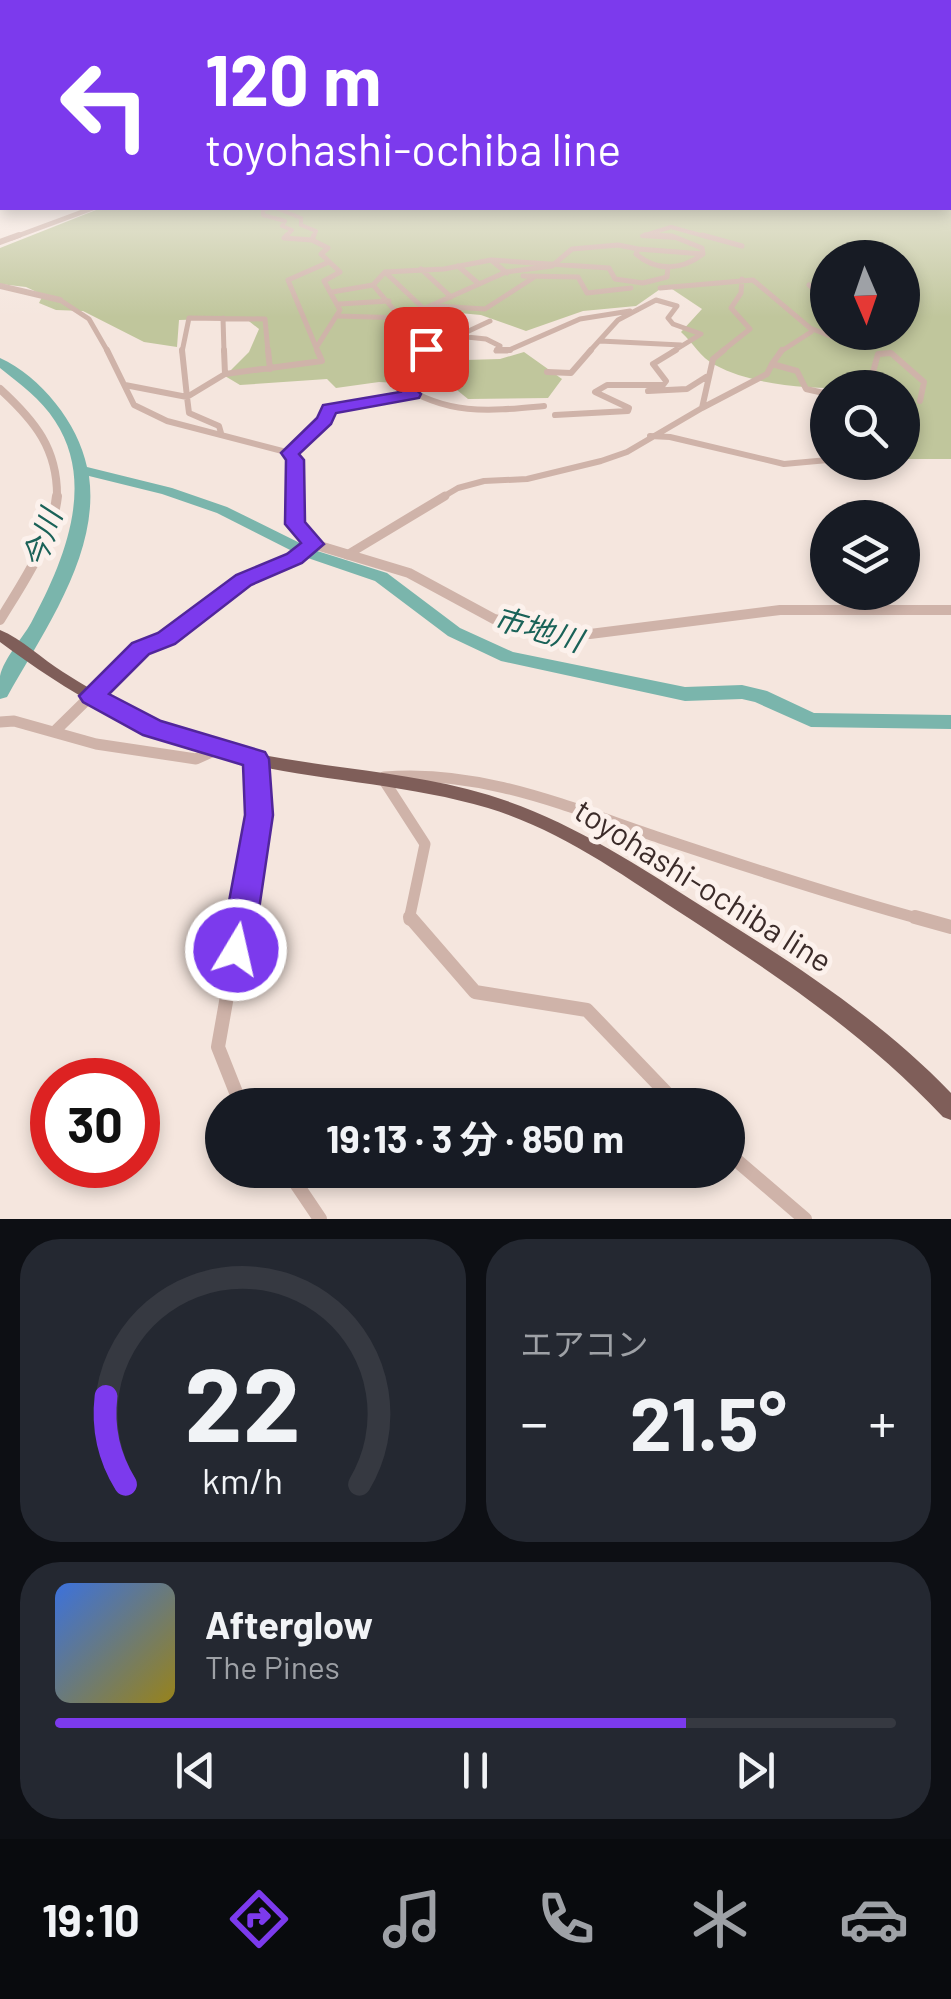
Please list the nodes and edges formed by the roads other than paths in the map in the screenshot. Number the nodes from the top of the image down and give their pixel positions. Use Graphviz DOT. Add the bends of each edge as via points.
graph roads {
  1 [pos="88,210"];
  2 [pos="263,210"];
  3 [pos="279,210"];
  4 [pos="312,240"];
  5 [pos="0,242"];
  6 [pos="742,246"];
  7 [pos="638,249"];
  8 [pos="703,254"];
  9 [pos="490,260"];
  10 [pos="329,262"];
  11 [pos="458,266"];
  12 [pos="552,266"];
  13 [pos="668,267"];
  14 [pos="421,269"];
  15 [pos="385,272"];
  16 [pos="506,272"];
  17 [pos="533,278"];
  18 [pos="742,279"];
  19 [pos="479,284"];
  20 [pos="373,285"];
  21 [pos="0,286"];
  22 [pos="631,288"];
  23 [pos="660,288"];
  24 [pos="332,292"];
  25 [pos="451,297"];
  26 [pos="60,300"];
  27 [pos="389,302"];
  28 [pos="339,304"];
  29 [pos="428,308"];
  30 [pos="633,311"];
  31 [pos="338,316"];
  32 [pos="223,318"];
  33 [pos="404,318"];
  34 [pos="490,321"];
  35 [pos="810,332"];
  36 [pos="456,336"];
  37 [pos="600,341"];
  38 [pos="422,343"];
  39 [pos="318,345"];
  40 [pos="683,345"];
  41 [pos="772,364"];
  42 [pos="270,369"];
  43 [pos="874,370"];
  44 [pos="910,370"];
  45 [pos="547,372"];
  46 [pos="225,374"];
  47 [pos="706,376"];
  48 [pos="920,379"];
  49 [pos="125,385"];
  50 [pos="631,386"];
  51 [pos="0,388"];
  52 [pos="810,389"];
  53 [pos="413,394"];
  54 [pos="187,397"];
  55 [pos="920,401"];
  56 [pos="544,406"];
  57 [pos="702,408"];
  58 [pos="554,415"];
  59 [pos="221,433"];
  60 [pos="648,436"];
  61 [pos="290,453"];
  62 [pos="810,462"];
  63 [pos="313,544"];
  64 [pos="347,555"];
  65 [pos="951,610"];
  66 [pos="0,620"];
  67 [pos="6,640"];
  68 [pos="92,696"];
  69 [pos="0,722"];
  70 [pos="54,732"];
  71 [pos="216,750"];
  72 [pos="256,759"];
  73 [pos="381,777"];
  74 [pos="951,927"];
  75 [pos="234,1088"];
  76 [pos="662,1088"];
  77 [pos="951,1109"];
  78 [pos="745,1168"];
  79 [pos="299,1188"];
  80 [pos="802,1218"];
  81 [pos="320,1219"];
  1 -- 5 [label="street"];
  2 -- 4 [label="street" via="292,230 284,238"];
  3 -- 4 [label="street" via="302,218 300,225 316,231"];
  4 -- 10 [label="street" via="328,248 321,254"];
  6 -- 8 [label="street" via="678,228 642,234 677,238"];
  7 -- 8 [label="street"];
  7 -- 12 [label="street" via="572,249"];
  7 -- 13 [label="street" via="643,262"];
  8 -- 13 [label="street"];
  9 -- 11 [label="street"];
  9 -- 12 [label="street"];
  9 -- 16 [label="street"];
  10 -- 24 [label="street" via="340,272 324,281"];
  10 -- 39 [label="street" via="288,280"];
  11 -- 14 [label="street"];
  11 -- 19 [label="street"];
  12 -- 13 [label="street" via="609,268 615,278 643,283 667,277"];
  12 -- 16 [label="street"];
  14 -- 15 [label="street"];
  14 -- 25 [label="street"];
  15 -- 20 [label="street"];
  15 -- 29 [label="street"];
  16 -- 17 [label="street"];
  16 -- 19 [label="street"];
  17 -- 22 [label="street" via="578,277 587,293"];
  17 -- 29 [label="street" via="484,309"];
  18 -- 23 [label="street"];
  18 -- 35 [label="street" via="759,281"];
  18 -- 47 [label="street" via="731,308 749,332 716,355"];
  19 -- 25 [label="street"];
  20 -- 24 [label="street"];
  20 -- 27 [label="street"];
  21 -- 26 [label="street"];
  24 -- 28 [label="street"];
  25 -- 29 [label="street"];
  26 -- 49 [label="street" via="98,331"];
  27 -- 28 [label="street"];
  27 -- 33 [label="street"];
  28 -- 31 [label="street"];
  29 -- 33 [label="street"];
  30 -- 36 [label="street" via="575,317 507,351 496,351 500,346 492,340"];
  30 -- 37 [label="street"];
  30 -- 40 [label="street" via="656,300 675,303 669,321 701,334"];
  31 -- 33 [label="street"];
  31 -- 39 [label="street"];
  32 -- 42 [label="street" via="265,319"];
  32 -- 46 [label="street"];
  32 -- 54 [label="street" via="189,318 182,349"];
  33 -- 38 [label="street"];
  34 -- 36 [label="street"];
  35 -- 41 [label="street"];
  36 -- 53 [label="street" via="426,349 400,384"];
  37 -- 40 [label="street"];
  37 -- 45 [label="street" via="571,374"];
  39 -- 42 [label="street" via="317,364"];
  40 -- 50 [label="street" via="653,364 663,385"];
  41 -- 52 [label="street" via="797,372"];
  41 -- 57 [label="street" via="767,374"];
  42 -- 46 [label="street"];
  43 -- 44 [label="street" via="878,354 890,353"];
  46 -- 54 [label="street"];
  47 -- 50 [label="street" via="667,393"];
  47 -- 57 [label="street" via="711,380"];
  48 -- 55 [label="street"];
  49 -- 54 [label="street"];
  49 -- 59 [label="street" via="134,405 167,422"];
  50 -- 58 [label="street" via="595,392 628,412"];
  51 -- 66 [label="street" via="40,428 58,482 44,549"];
  53 -- 56 [label="street" via="454,412"];
  53 -- 61 [label="street" via="329,409"];
  54 -- 59 [label="street" via="189,413"];
  57 -- 60 [label="street"];
  59 -- 61 [label="street"];
  60 -- 62 [label="street" via="784,464"];
  60 -- 64 [label="street" via="626,452 573,468 458,488"];
  61 -- 63 [label="street" via="295,524"];
  63 -- 64 [label="street"];
  63 -- 68 [label="street" via="141,648"];
  64 -- 65 [label="street" via="410,573 494,619 561,632 780,610"];
  67 -- 68 [label="main road, toyohashi-ochiba line"];
  68 -- 70 [label="street"];
  68 -- 71 [label="main road, toyohashi-ochiba line" via="152,728"];
  69 -- 70 [label="street"];
  70 -- 71 [label="street" via="196,759"];
  71 -- 72 [label="main road, toyohashi-ochiba line"];
  72 -- 73 [label="main road, toyohashi-ochiba line"];
  72 -- 75 [label="street" via="259,815 218,1047"];
  73 -- 74 [label="street" via="416,772 508,788"];
  73 -- 76 [label="street" via="425,844 408,920 440,958 475,992 587,1010"];
  73 -- 77 [label="main road, toyohashi-ochiba line" via="498,804 631,870 840,1007"];
  78 -- 80 [label="street"];
  79 -- 81 [label="street"];
}
